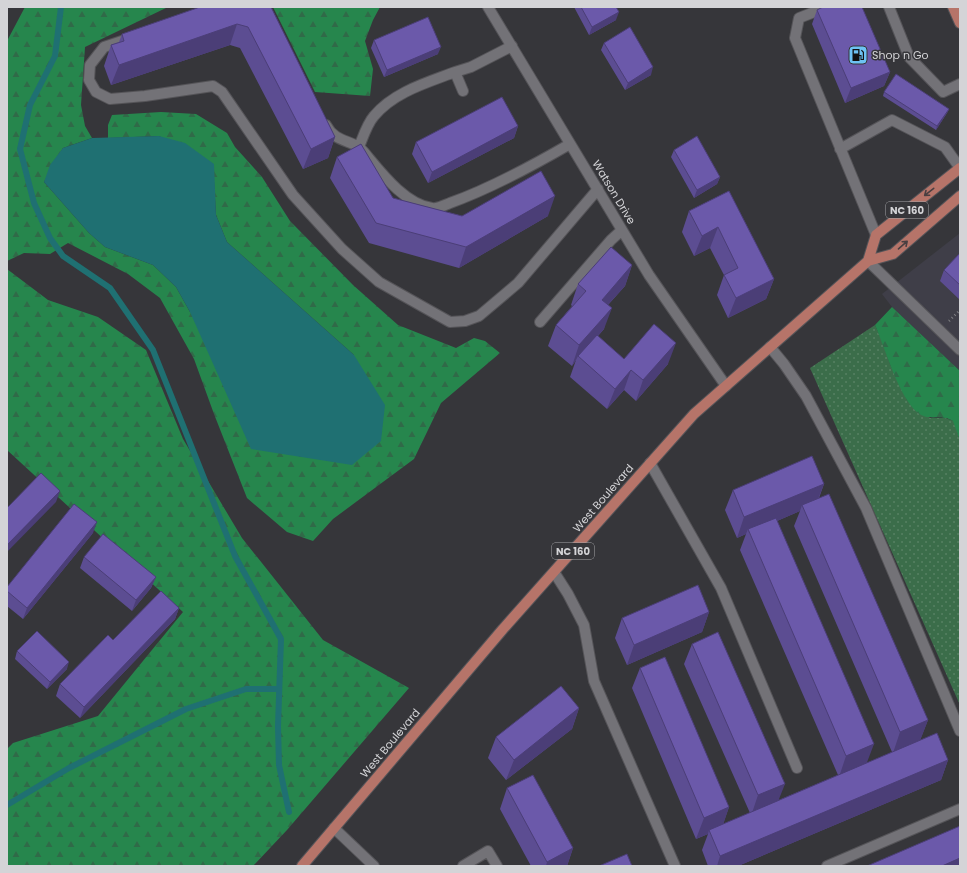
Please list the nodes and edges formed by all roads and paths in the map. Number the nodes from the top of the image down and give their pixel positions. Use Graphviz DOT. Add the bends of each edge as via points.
graph roads {
  1 [pos="488,7"];
  2 [pos="827,7"];
  3 [pos="889,7"];
  4 [pos="953,7"];
  5 [pos="960,23"];
  6 [pos="141,34"];
  7 [pos="512,46"];
  8 [pos="455,72"];
  9 [pos="960,84"];
  10 [pos="463,91"];
  11 [pos="322,117"];
  12 [pos="570,144"];
  13 [pos="359,147"];
  14 [pos="840,149"];
  15 [pos="960,168"];
  16 [pos="598,189"];
  17 [pos="960,196"];
  18 [pos="622,230"];
  19 [pos="876,235"];
  20 [pos="868,261"];
  21 [pos="540,322"];
  22 [pos="770,347"];
  23 [pos="960,350"];
  24 [pos="726,386"];
  25 [pos="650,463"];
  26 [pos="554,572"];
  27 [pos="960,731"];
  28 [pos="797,768"];
  29 [pos="960,808"];
  30 [pos="334,828"];
  31 [pos="302,866"];
  32 [pos="374,866"];
  33 [pos="463,866"];
  34 [pos="497,866"];
  35 [pos="675,866"];
  36 [pos="827,866"];
  1 -- 7 [label="street, Watson Drive"];
  2 -- 14 [label="street" via="799,18 795,38"];
  3 -- 9 [label="street" via="909,56 943,92"];
  4 -- 5 [label="main road"];
  6 -- 16 [label="street" via="104,47 90,65 89,80 96,92 110,99 214,86 222,92 294,195 342,249 379,282 450,322 465,321 479,316 518,283"];
  7 -- 8 [label="street" via="471,67"];
  7 -- 12 [label="street, Watson Drive"];
  8 -- 10 [label="street"];
  8 -- 13 [label="street" via="417,86 394,99 374,117"];
  11 -- 13 [label="street" via="330,131 342,141"];
  12 -- 13 [label="street" via="532,166 434,209 414,200 390,182"];
  12 -- 16 [label="street, Watson Drive"];
  14 -- 15 [label="street" via="892,120 945,147"];
  14 -- 19 [label="street"];
  15 -- 19 [label="main road, NC 160, one-way"];
  16 -- 18 [label="street, Watson Drive"];
  20 -- 17 [label="main road, West Boulevard / NC 160, one-way" via="893,254"];
  18 -- 21 [label="street"];
  18 -- 24 [label="street, Watson Drive" via="649,275"];
  19 -- 20 [label="main road"];
  20 -- 22 [label="main road, West Boulevard / NC 160"];
  20 -- 23 [label="street"];
  22 -- 24 [label="main road, West Boulevard / NC 160"];
  22 -- 27 [label="street" via="806,396 866,508"];
  24 -- 25 [label="main road, West Boulevard / NC 160" via="694,414"];
  25 -- 26 [label="main road, West Boulevard / NC 160"];
  25 -- 28 [label="street" via="721,588"];
  26 -- 30 [label="main road, West Boulevard / NC 160" via="502,629"];
  26 -- 35 [label="street" via="584,625 594,681"];
  29 -- 36 [label="street"];
  30 -- 31 [label="main road, West Boulevard / NC 160"];
  30 -- 32 [label="street"];
  33 -- 34 [label="street" via="488,851"];
}
